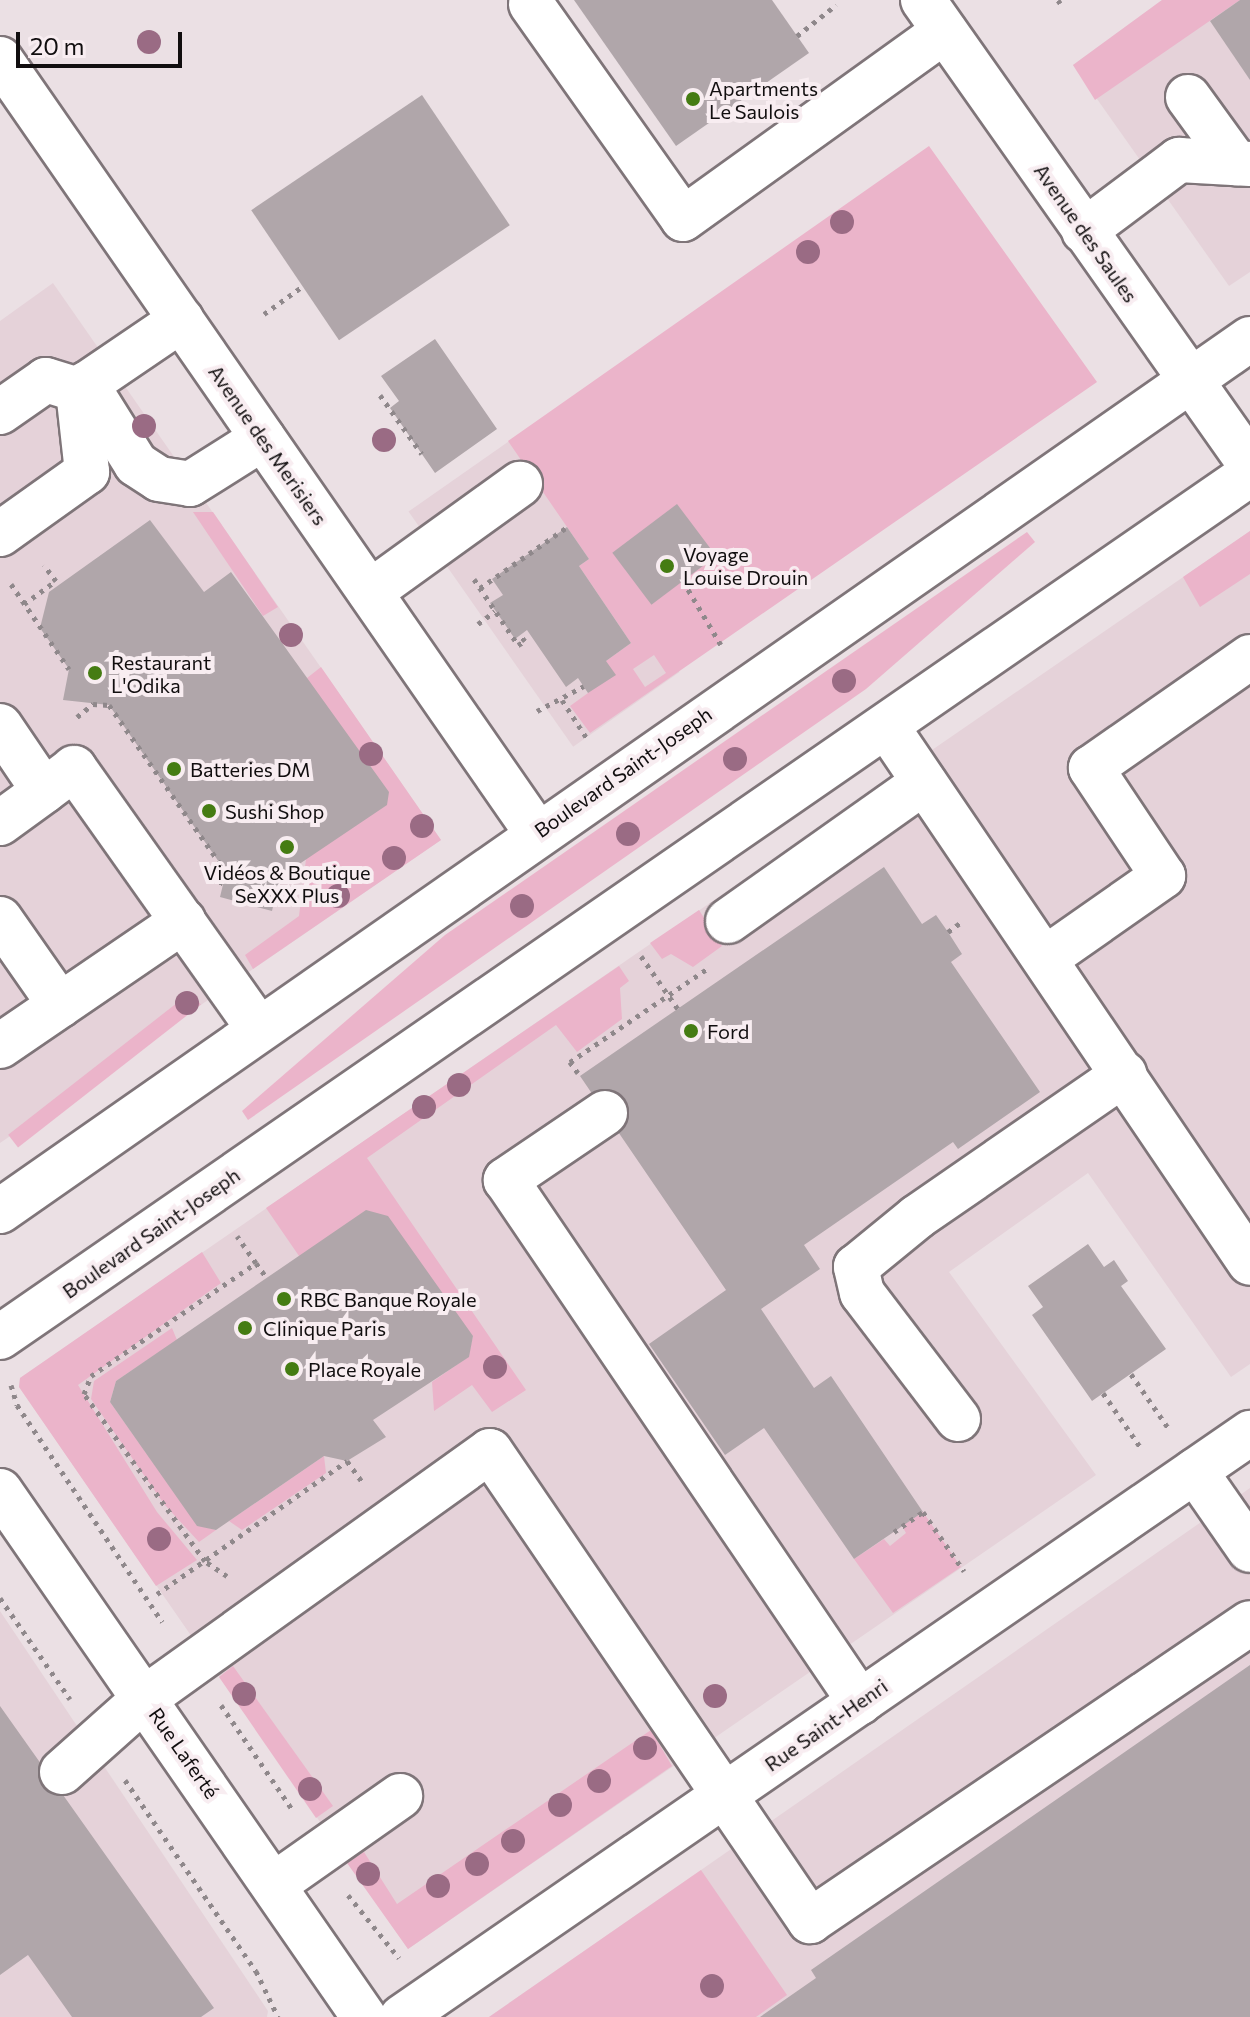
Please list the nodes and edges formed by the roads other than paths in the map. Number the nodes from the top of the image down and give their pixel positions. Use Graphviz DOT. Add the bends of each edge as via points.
graph roads {
  1 [pos="531,4"];
  2 [pos="934,16"];
  3 [pos="0,59"];
  4 [pos="1188,97"];
  5 [pos="1239,148"];
  6 [pos="1084,231"];
  7 [pos="181,320"];
  8 [pos="1250,339"];
  9 [pos="1190,380"];
  10 [pos="82,387"];
  11 [pos="0,412"];
  12 [pos="263,438"];
  13 [pos="1250,464"];
  14 [pos="1250,474"];
  15 [pos="520,484"];
  16 [pos="1,552"];
  17 [pos="370,592"];
  18 [pos="1250,657"];
  19 [pos="0,726"];
  20 [pos="887,727"];
  21 [pos="924,782"];
  22 [pos="44,791"];
  23 [pos="0,823"];
  24 [pos="536,832"];
  25 [pos="0,919"];
  26 [pos="183,921"];
  27 [pos="728,921"];
  28 [pos="1046,958"];
  29 [pos="60,1005"];
  30 [pos="259,1029"];
  31 [pos="0,1046"];
  32 [pos="1124,1074"];
  33 [pos="605,1113"];
  34 [pos="0,1211"];
  35 [pos="1250,1263"];
  36 [pos="0,1337"];
  37 [pos="958,1419"];
  38 [pos="1250,1433"];
  39 [pos="1195,1471"];
  40 [pos="0,1491"];
  41 [pos="1250,1550"];
  42 [pos="1250,1623"];
  43 [pos="145,1698"];
  44 [pos="860,1702"];
  45 [pos="62,1772"];
  46 [pos="400,1796"];
  47 [pos="722,1798"];
  48 [pos="275,1884"];
  49 [pos="364,2017"];
  50 [pos="402,2017"];
  1 -- 2 [label="street" via="683,219"];
  2 -- 6 [label="street, Avenue des Saules"];
  3 -- 7 [label="street, Avenue des Merisiers"];
  4 -- 5 [label="street"];
  5 -- 6 [label="street" via="1179,160"];
  6 -- 9 [label="street, Avenue des Saules"];
  7 -- 10 [label="street"];
  7 -- 12 [label="street, Avenue des Merisiers"];
  8 -- 9 [label="street, Boulevard Saint-Joseph"];
  9 -- 13 [label="street, Avenue des Saules"];
  9 -- 24 [label="street, Boulevard Saint-Joseph"];
  10 -- 11 [label="street" via="46,380"];
  10 -- 12 [label="street" via="136,464 159,479 201,480"];
  10 -- 16 [label="street" via="87,472"];
  12 -- 17 [label="street, Avenue des Merisiers"];
  14 -- 20 [label="street, Boulevard Saint-Joseph"];
  15 -- 17 [label="street"];
  17 -- 24 [label="street, Avenue des Merisiers"];
  18 -- 28 [label="street" via="1091,768 1163,876"];
  19 -- 22 [label="street"];
  20 -- 21 [label="street"];
  20 -- 36 [label="street, Boulevard Saint-Joseph"];
  21 -- 27 [label="street"];
  21 -- 28 [label="street"];
  22 -- 23 [label="street"];
  22 -- 26 [label="street" via="74,768"];
  24 -- 30 [label="street, Boulevard Saint-Joseph"];
  25 -- 29 [label="street"];
  26 -- 29 [label="street"];
  26 -- 30 [label="street"];
  28 -- 32 [label="street"];
  29 -- 31 [label="street"];
  30 -- 34 [label="street, Boulevard Saint-Joseph"];
  32 -- 35 [label="street"];
  32 -- 37 [label="street" via="862,1256 856,1267 862,1293"];
  33 -- 44 [label="street" via="506,1180"];
  38 -- 39 [label="street, Rue Saint-Henri"];
  39 -- 41 [label="street"];
  39 -- 44 [label="street, Rue Saint-Henri"];
  40 -- 43 [label="street, Rue Laferté"];
  42 -- 47 [label="street" via="810,1921"];
  43 -- 45 [label="street"];
  43 -- 47 [label="street" via="490,1451"];
  43 -- 48 [label="street, Rue Laferté"];
  44 -- 47 [label="street, Rue Saint-Henri"];
  46 -- 48 [label="street"];
  47 -- 50 [label="street, Rue Saint-Henri"];
  48 -- 49 [label="street, Rue Laferté"];
}
